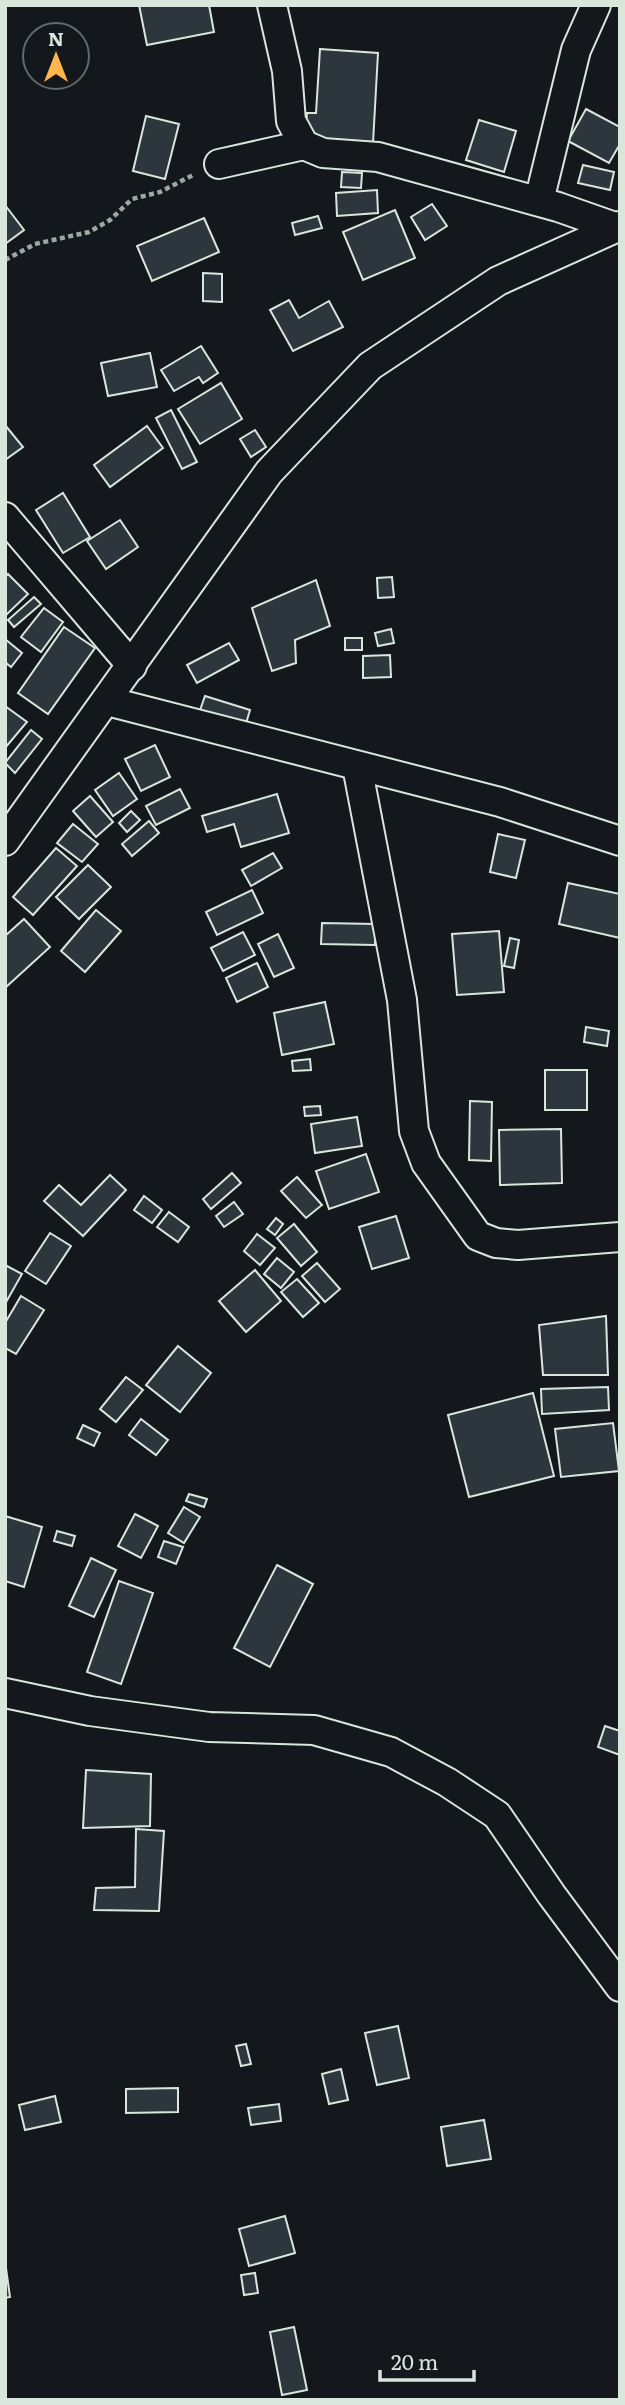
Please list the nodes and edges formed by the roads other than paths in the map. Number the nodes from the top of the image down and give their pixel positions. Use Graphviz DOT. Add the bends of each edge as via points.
graph roads {
  1 [pos="272,5"];
  2 [pos="596,5"];
  3 [pos="304,145"];
  4 [pos="219,164"];
  5 [pos="539,201"];
  6 [pos="617,226"];
  7 [pos="5,517"];
  8 [pos="132,667"];
  9 [pos="107,701"];
  10 [pos="356,765"];
  11 [pos="5,841"];
  12 [pos="620,841"];
  13 [pos="620,1237"];
  14 [pos="5,1693"];
  15 [pos="620,1987"];
  1 -- 3 [label="street" via="287,71 291,121"];
  2 -- 5 [label="street" via="576,50"];
  3 -- 4 [label="street"];
  3 -- 5 [label="street" via="323,153 379,157"];
  5 -- 6 [label="street"];
  6 -- 8 [label="street" via="499,281 370,366 269,472"];
  7 -- 8 [label="street"];
  8 -- 9 [label="street"];
  9 -- 10 [label="street"];
  9 -- 11 [label="street"];
  10 -- 12 [label="street" via="500,802"];
  10 -- 13 [label="street" via="402,1000 414,1130 426,1163 478,1236 496,1243"];
  14 -- 15 [label="street" via="90,1711 209,1727 314,1730 391,1752 498,1815"];
}
